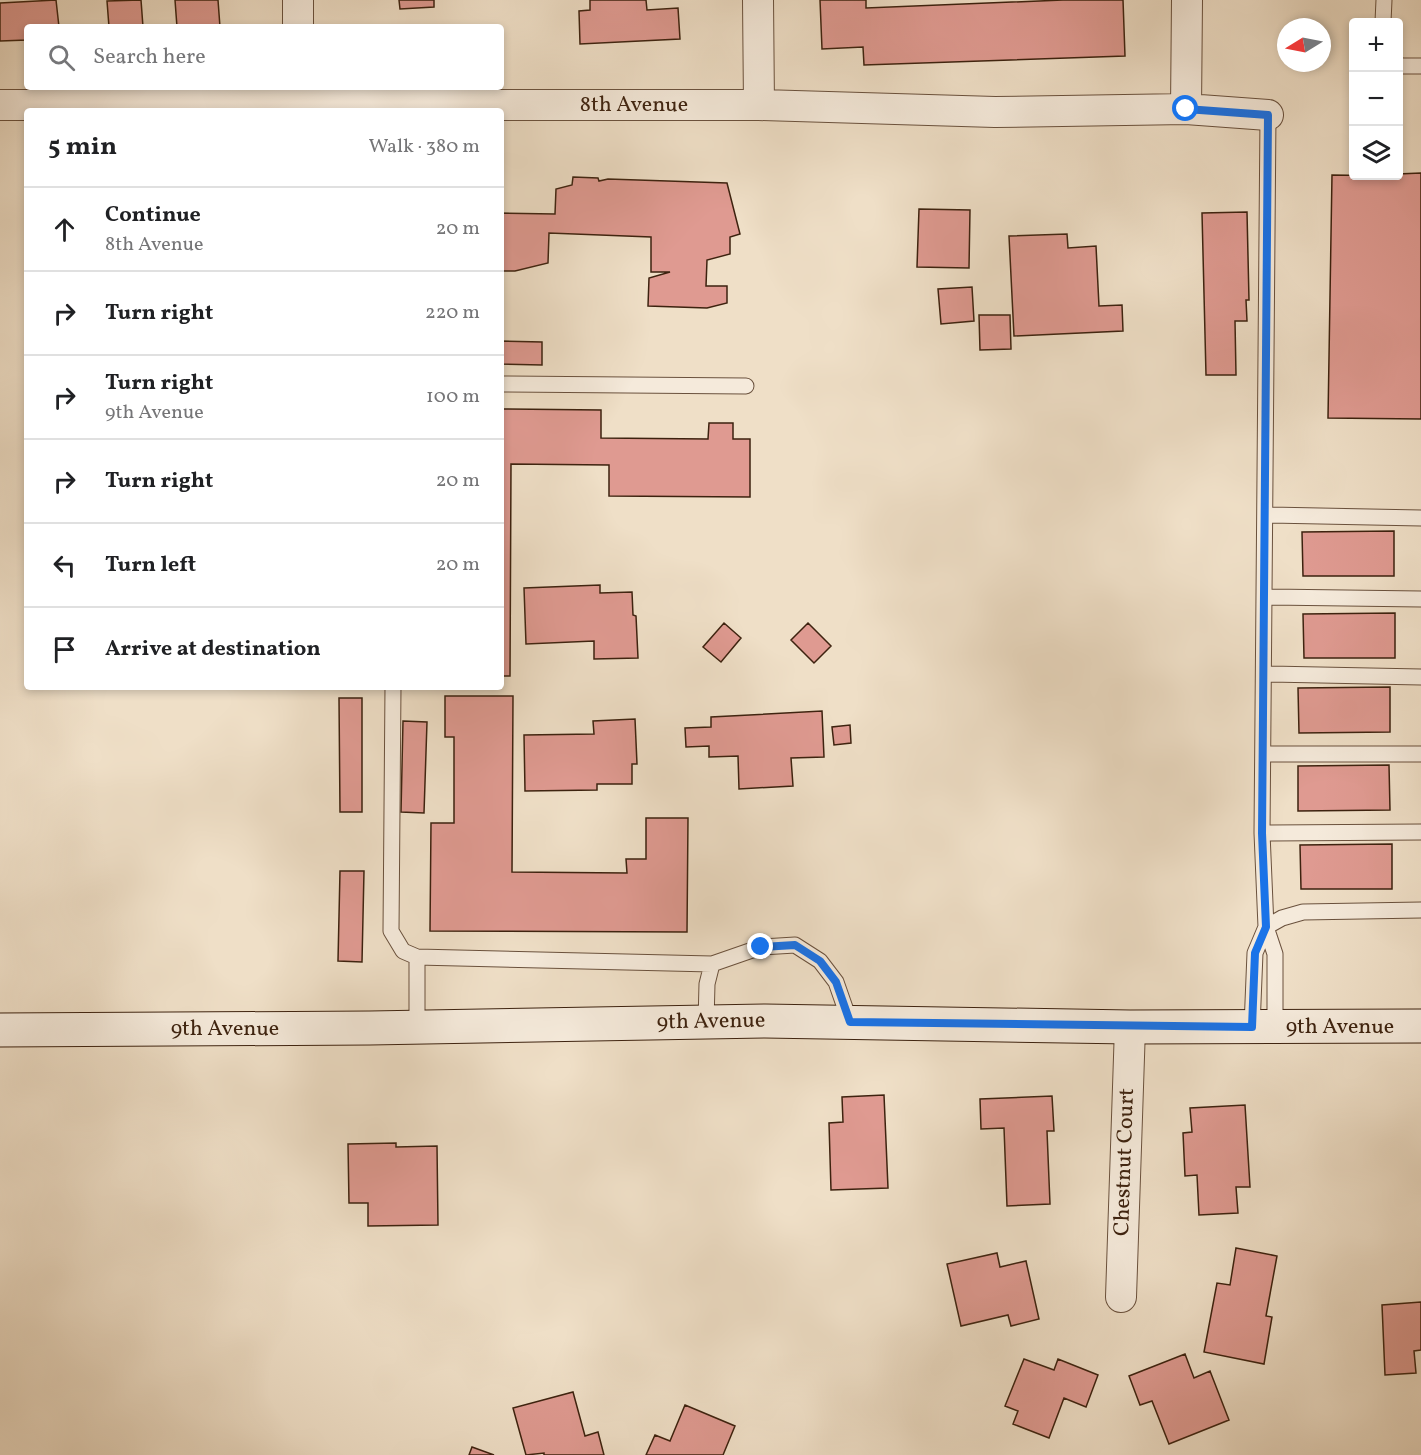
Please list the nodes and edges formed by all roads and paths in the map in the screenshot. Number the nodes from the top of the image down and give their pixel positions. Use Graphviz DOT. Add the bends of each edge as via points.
graph roads {
  1 [pos="298,0"];
  2 [pos="758,0"];
  3 [pos="1187,0"];
  4 [pos="1384,0"];
  5 [pos="1383,18"];
  6 [pos="298,24"];
  7 [pos="1403,66"];
  8 [pos="1421,66"];
  9 [pos="298,96"];
  10 [pos="0,105"];
  11 [pos="759,105"];
  12 [pos="389,108"];
  13 [pos="1186,109"];
  14 [pos="1268,115"];
  15 [pos="504,384"];
  16 [pos="746,386"];
  17 [pos="1266,515"];
  18 [pos="1421,518"];
  19 [pos="1265,597"];
  20 [pos="1421,598"];
  21 [pos="1264,674"];
  22 [pos="1421,677"];
  23 [pos="393,690"];
  24 [pos="1263,754"];
  25 [pos="1421,754"];
  26 [pos="1421,832"];
  27 [pos="1262,833"];
  28 [pos="1421,910"];
  29 [pos="1266,927"];
  30 [pos="417,957"];
  31 [pos="712,964"];
  32 [pos="706,1022"];
  33 [pos="850,1022"];
  34 [pos="1130,1026"];
  35 [pos="1421,1026"];
  36 [pos="417,1027"];
  37 [pos="1264,1027"];
  38 [pos="0,1030"];
  39 [pos="1121,1297"];
  1 -- 6 [label="street"];
  2 -- 11 [label="street"];
  3 -- 13 [label="street"];
  4 -- 5 [label="lane"];
  7 -- 8 [label="lane"];
  9 -- 10 [label="street, 8th Avenue"];
  9 -- 12 [label="street, 8th Avenue"];
  11 -- 12 [label="street, 8th Avenue"];
  11 -- 13 [label="street, 8th Avenue" via="995,112"];
  13 -- 14 [label="street, 8th Avenue"];
  14 -- 17 [label="lane"];
  15 -- 16 [label="lane"];
  17 -- 18 [label="lane"];
  17 -- 19 [label="lane"];
  19 -- 20 [label="lane"];
  19 -- 21 [label="lane"];
  21 -- 22 [label="lane"];
  21 -- 24 [label="lane"];
  23 -- 30 [label="lane" via="391,931 403,951"];
  24 -- 25 [label="lane"];
  24 -- 27 [label="lane"];
  26 -- 27 [label="lane"];
  27 -- 29 [label="lane"];
  28 -- 29 [label="lane" via="1303,912"];
  29 -- 37 [label="lane" via="1275,954"];
  29 -- 37 [label="lane" via="1255,953"];
  30 -- 31 [label="lane"];
  30 -- 36 [label="lane"];
  31 -- 32 [label="lane"];
  31 -- 33 [label="lane" via="761,947 795,945 820,961 836,982"];
  32 -- 33 [label="street, 9th Avenue"];
  32 -- 36 [label="street, 9th Avenue"];
  33 -- 34 [label="street, 9th Avenue"];
  34 -- 37 [label="street, 9th Avenue"];
  34 -- 39 [label="street, Chestnut Court"];
  35 -- 37 [label="street, 9th Avenue"];
  36 -- 38 [label="street, 9th Avenue"];
}
